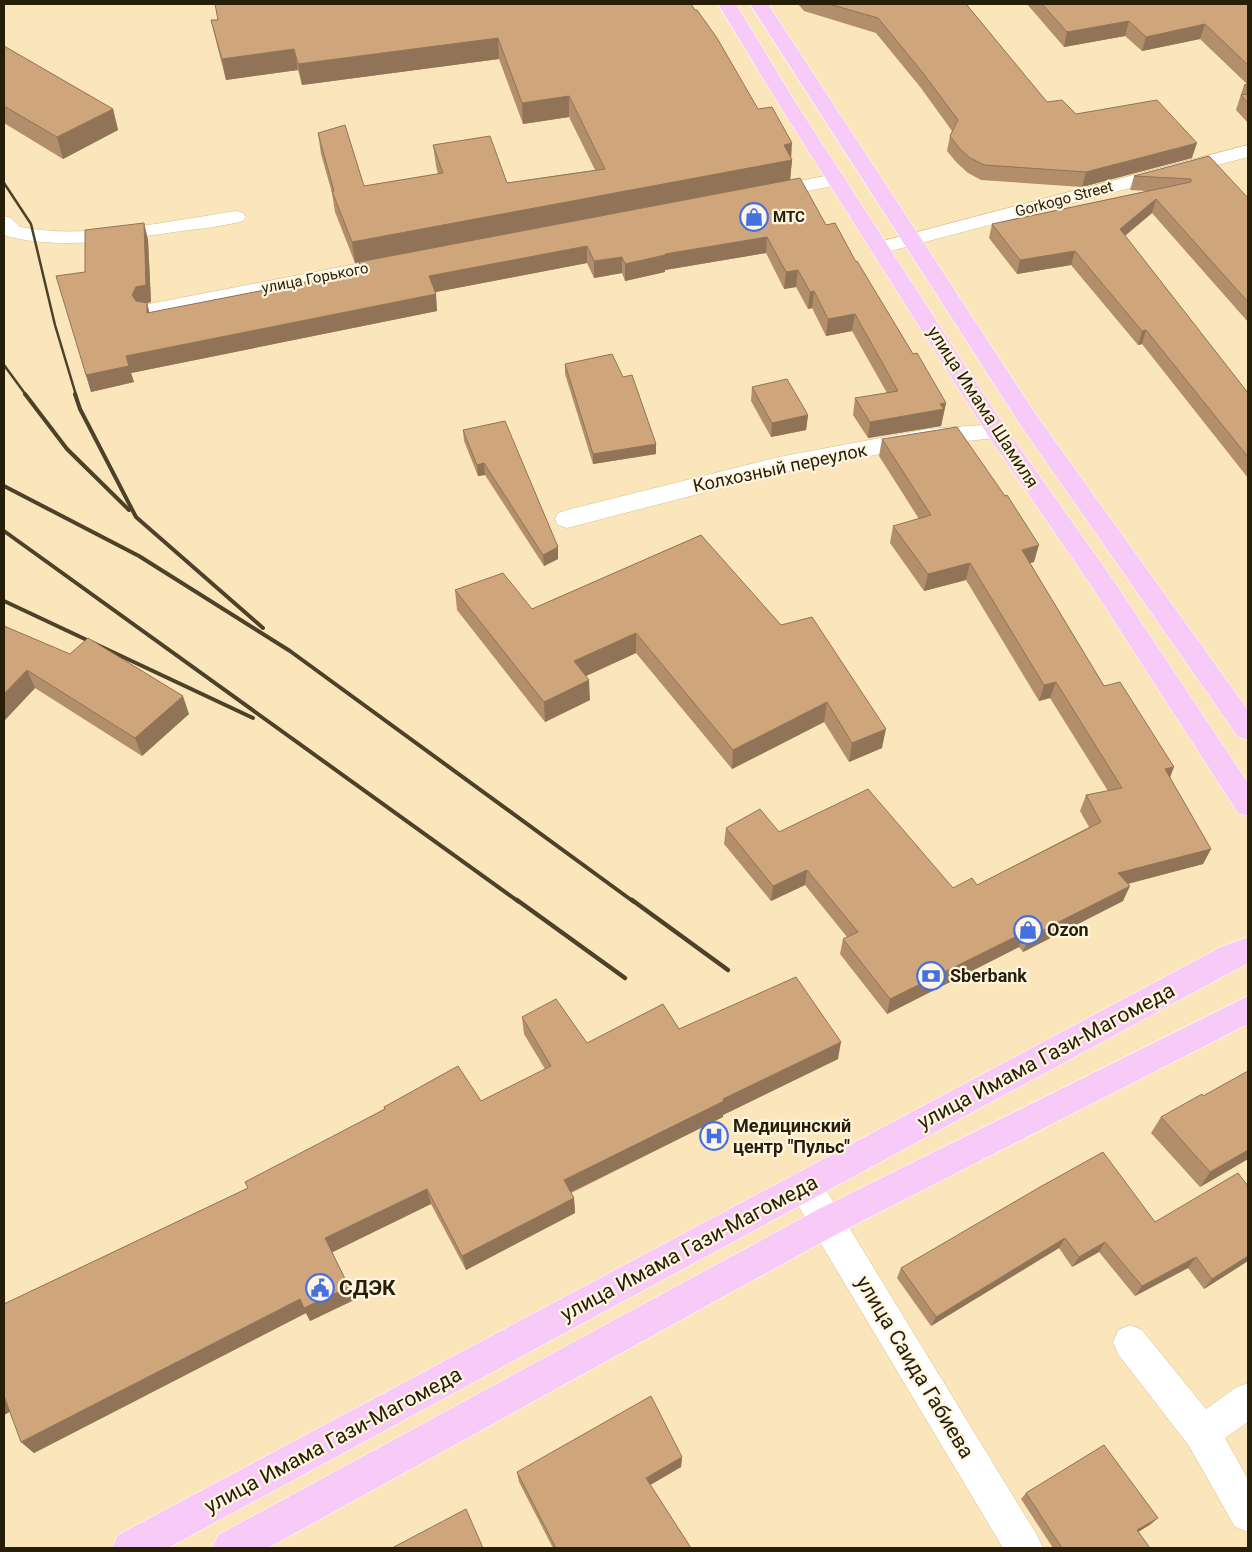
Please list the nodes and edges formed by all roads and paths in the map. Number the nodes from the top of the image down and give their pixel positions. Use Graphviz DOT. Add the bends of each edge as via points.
graph roads {
  1 [pos="727,4"];
  2 [pos="759,4"];
  3 [pos="1244,157"];
  4 [pos="836,180"];
  5 [pos="748,197"];
  6 [pos="236,216"];
  7 [pos="4,222"];
  8 [pos="911,239"];
  9 [pos="879,248"];
  10 [pos="414,259"];
  11 [pos="148,311"];
  12 [pos="996,432"];
  13 [pos="567,519"];
  14 [pos="1248,730"];
  15 [pos="1248,805"];
  16 [pos="1248,950"];
  17 [pos="1248,1009"];
  18 [pos="806,1186"];
  19 [pos="827,1222"];
  20 [pos="1130,1342"];
  21 [pos="1248,1402"];
  22 [pos="1202,1433"];
  23 [pos="1248,1514"];
  24 [pos="131,1548"];
  25 [pos="231,1548"];
  26 [pos="1024,1548"];
  1 -- 4 [label="main road, улица Имама Шамиля"];
  2 -- 8 [label="main road, улица Имама Шамиля"];
  3 -- 8 [label="street, Gorkogo Street"];
  4 -- 5 [label="street"];
  4 -- 9 [label="main road, улица Имама Шамиля"];
  6 -- 7 [label="street" via="68,238 13,232"];
  8 -- 9 [label="street, Gorkogo Street"];
  8 -- 14 [label="main road, улица Имама Шамиля" via="1029,421"];
  9 -- 12 [label="main road, улица Имама Шамиля"];
  10 -- 11 [label="street, улица Горького"];
  12 -- 13 [label="street, Колхозный переулок" via="928,438 779,465"];
  12 -- 15 [label="main road, улица Имама Шамиля" via="1103,584"];
  16 -- 18 [label="main road, улица Имама Гази-Магомеда"];
  17 -- 19 [label="main road"];
  18 -- 19 [label="street, улица Саида Габиева"];
  18 -- 24 [label="main road, улица Имама Гази-Магомеда"];
  19 -- 25 [label="main road"];
  19 -- 26 [label="street, улица Саида Габиева"];
  20 -- 22 [label="street"];
  21 -- 22 [label="street"];
  22 -- 23 [label="street"];
}
